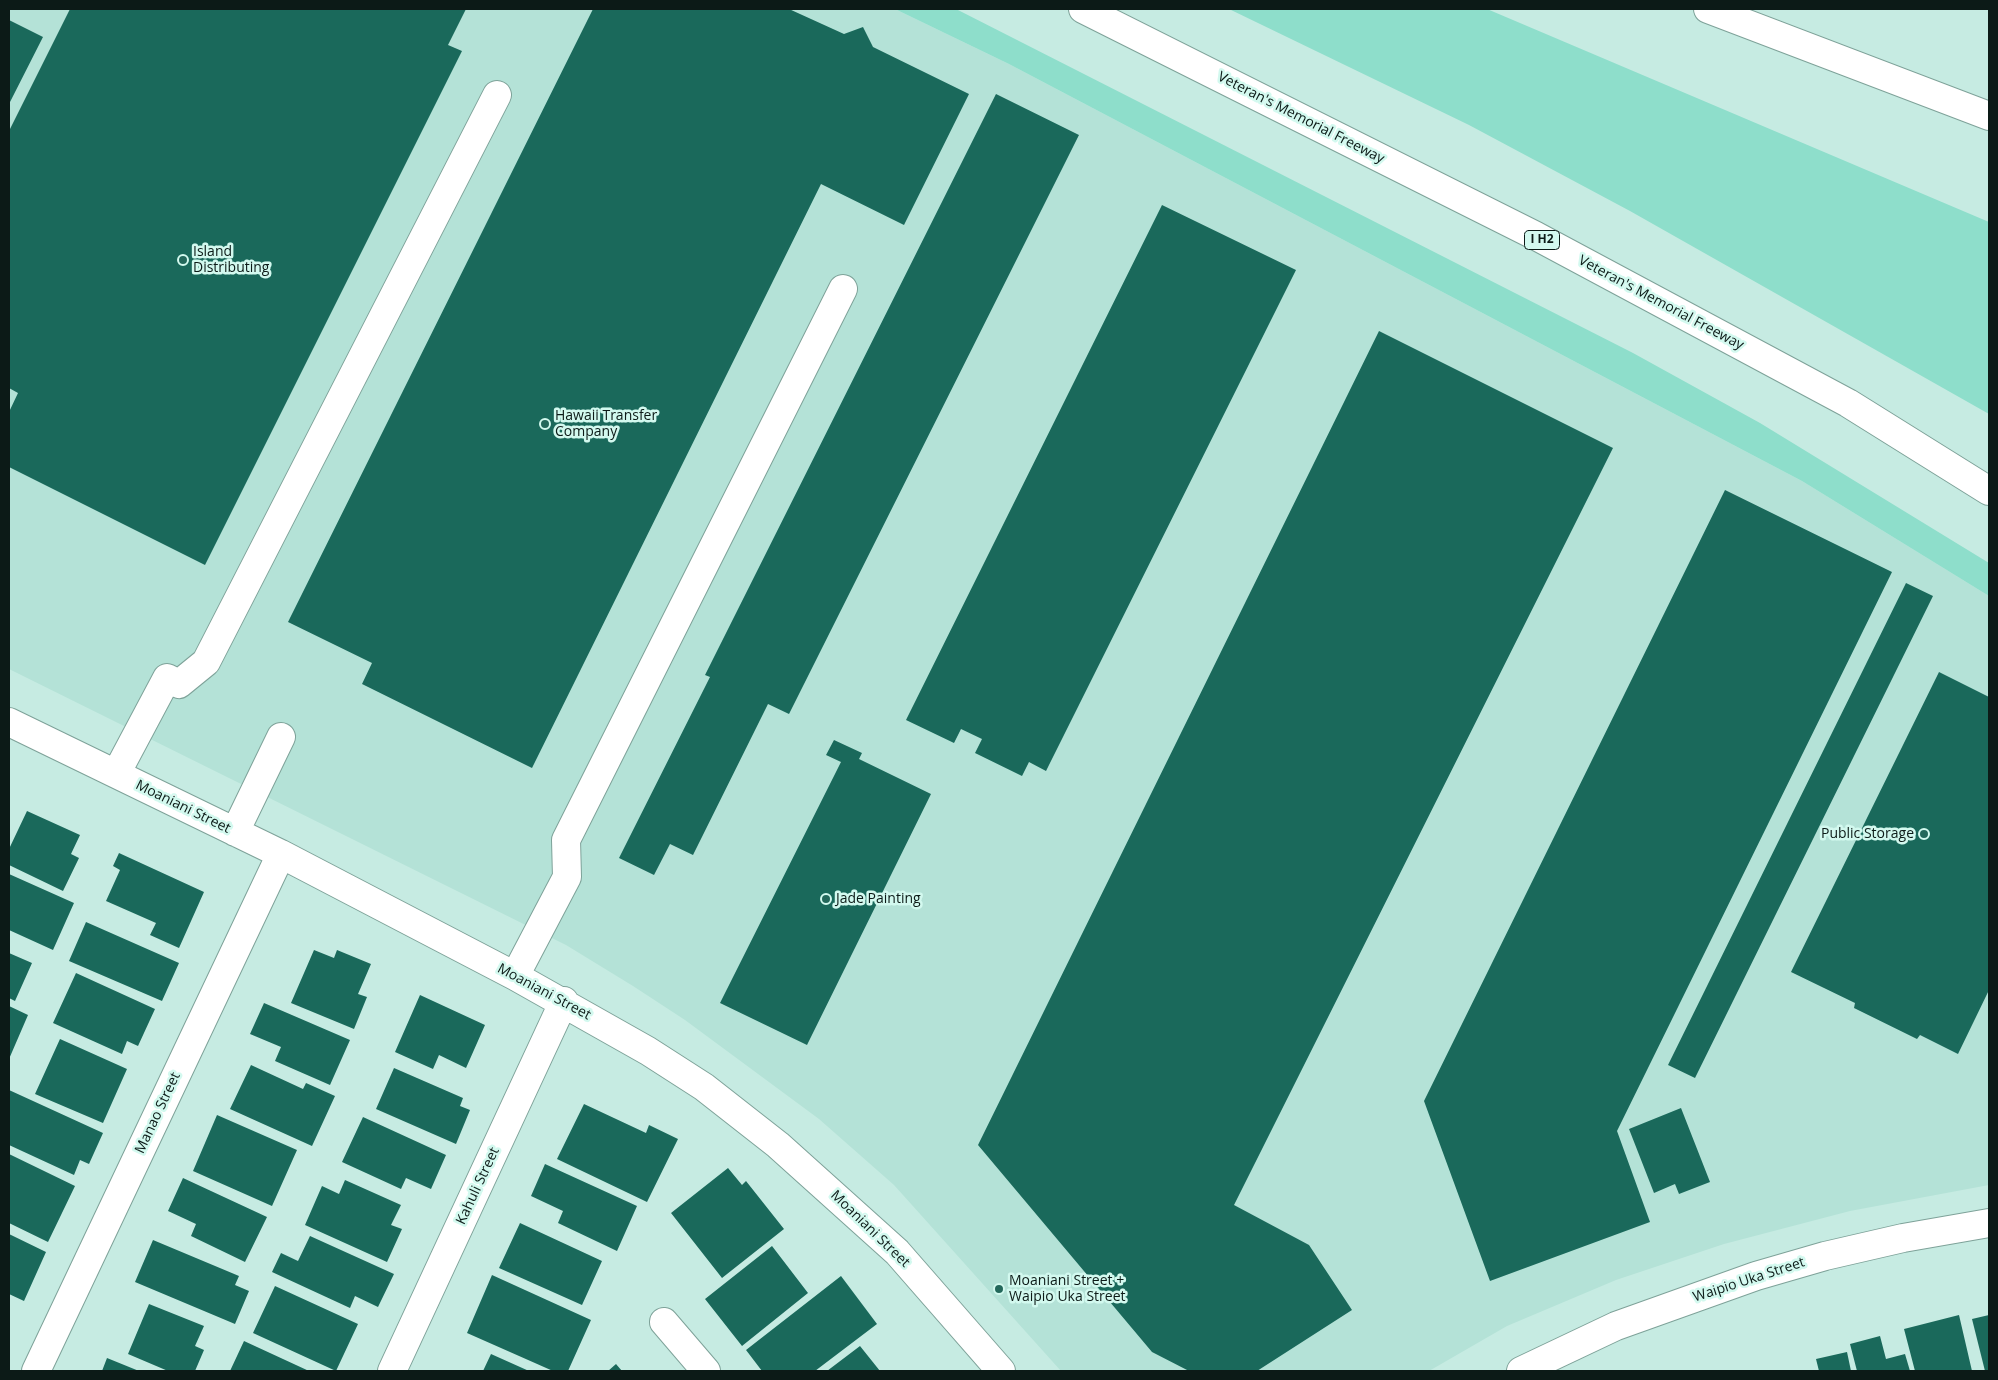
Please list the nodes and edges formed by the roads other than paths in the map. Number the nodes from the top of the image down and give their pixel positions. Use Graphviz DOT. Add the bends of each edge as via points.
graph roads {
  1 [pos="1083,9"];
  2 [pos="1708,9"];
  3 [pos="497,95"];
  4 [pos="1989,116"];
  5 [pos="843,289"];
  6 [pos="1989,491"];
  7 [pos="9,722"];
  8 [pos="281,737"];
  9 [pos="116,774"];
  10 [pos="235,832"];
  11 [pos="281,854"];
  12 [pos="516,976"];
  13 [pos="564,1001"];
  14 [pos="1989,1224"];
  15 [pos="664,1322"];
  16 [pos="36,1371"];
  17 [pos="392,1371"];
  18 [pos="706,1371"];
  19 [pos="1002,1371"];
  20 [pos="1521,1371"];
  1 -- 6 [label="main road, Veteran's Memorial Freeway / I H2" via="1536,236 1848,403"];
  2 -- 4 [label="main road"];
  3 -- 9 [label="main road" via="206,662 179,684 167,678"];
  5 -- 12 [label="main road" via="566,840 567,877"];
  7 -- 9 [label="main road, Moaniani Street"];
  8 -- 10 [label="main road"];
  9 -- 10 [label="main road, Moaniani Street"];
  10 -- 11 [label="main road, Moaniani Street"];
  11 -- 12 [label="main road, Moaniani Street"];
  11 -- 16 [label="main road, Manao Street"];
  12 -- 13 [label="main road, Moaniani Street"];
  13 -- 17 [label="main road, Kahuli Street"];
  13 -- 19 [label="main road, Moaniani Street" via="704,1087 778,1145 897,1252"];
  14 -- 20 [label="main road, Waipio Uka Street" via="1893,1240 1756,1276 1616,1326"];
  15 -- 18 [label="main road"];
}
